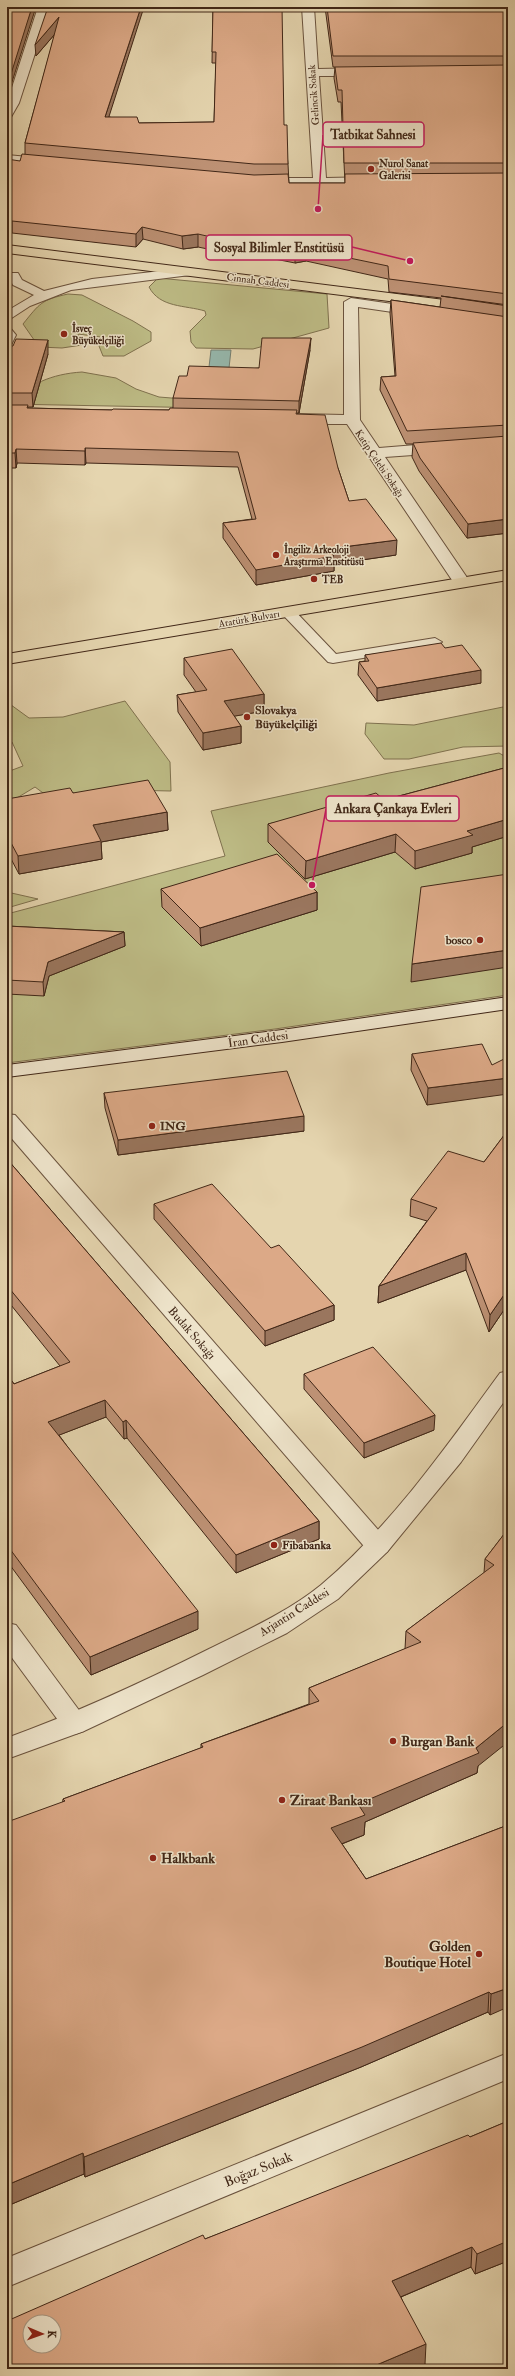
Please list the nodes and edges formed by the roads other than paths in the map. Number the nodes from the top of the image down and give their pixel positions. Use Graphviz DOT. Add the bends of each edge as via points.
graph roads {
  1 [pos="44,7"];
  2 [pos="308,7"];
  3 [pos="312,72"];
  4 [pos="374,72"];
  5 [pos="7,114"];
  6 [pos="7,159"];
  7 [pos="62,164"];
  8 [pos="247,181"];
  9 [pos="386,181"];
  10 [pos="320,182"];
  11 [pos="7,249"];
  12 [pos="186,272"];
  13 [pos="14,276"];
  14 [pos="42,294"];
  15 [pos="508,306"];
  16 [pos="469,307"];
  17 [pos="508,312"];
  18 [pos="7,317"];
  19 [pos="508,324"];
  20 [pos="7,332"];
  21 [pos="7,342"];
  22 [pos="286,419"];
  23 [pos="352,420"];
  24 [pos="452,447"];
  25 [pos="373,453"];
  26 [pos="508,571"];
  27 [pos="508,576"];
  28 [pos="490,578"];
  29 [pos="462,582"];
  30 [pos="288,612"];
  31 [pos="435,642"];
  32 [pos="7,659"];
  33 [pos="508,1003"];
  34 [pos="7,1071"];
  35 [pos="7,1120"];
  36 [pos="508,1379"];
  37 [pos="378,1546"];
  38 [pos="7,1632"];
  39 [pos="75,1724"];
  40 [pos="7,1749"];
  41 [pos="508,2066"];
  42 [pos="7,2273"];
  1 -- 5 [label="street" via="13,103"];
  2 -- 3 [label="street, Gelincik Sokak"];
  3 -- 4 [label="street"];
  3 -- 10 [label="street, Gelincik Sokak"];
  6 -- 7 [label="street"];
  8 -- 10 [label="street"];
  9 -- 10 [label="street"];
  11 -- 12 [label="main road, Cinnah Caddesi"];
  12 -- 14 [label="lane" via="104,280"];
  12 -- 16 [label="main road, Cinnah Caddesi"];
  13 -- 14 [label="lane" via="17,282"];
  14 -- 18 [label="lane" via="17,308"];
  15 -- 16 [label="main road"];
  16 -- 17 [label="main road, Cinnah Caddesi"];
  19 -- 23 [label="street, Katip Çelebi Sokağı" via="351,302"];
  20 -- 21 [label="lane" via="10,336"];
  22 -- 23 [label="street"];
  23 -- 25 [label="street, Katip Çelebi Sokağı"];
  24 -- 25 [label="street"];
  25 -- 29 [label="street, Katip Çelebi Sokağı"];
  26 -- 28 [label="main road, Atatürk Bulvarı"];
  27 -- 28 [label="main road, Atatürk Bulvarı"];
  28 -- 29 [label="main road, Atatürk Bulvarı"];
  29 -- 30 [label="main road, Atatürk Bulvarı"];
  30 -- 31 [label="lane" via="333,659"];
  30 -- 32 [label="main road, Atatürk Bulvarı"];
  33 -- 34 [label="street, İran Caddesi" via="282,1036"];
  35 -- 37 [label="street, Budak Sokağı"];
  36 -- 37 [label="street, Arjantin Caddesi" via="452,1456"];
  37 -- 39 [label="street, Arjantin Caddesi" via="329,1592 278,1626"];
  38 -- 39 [label="street"];
  39 -- 40 [label="street, Arjantin Caddesi"];
  41 -- 42 [label="street, Boğaz Sokak"];
}
